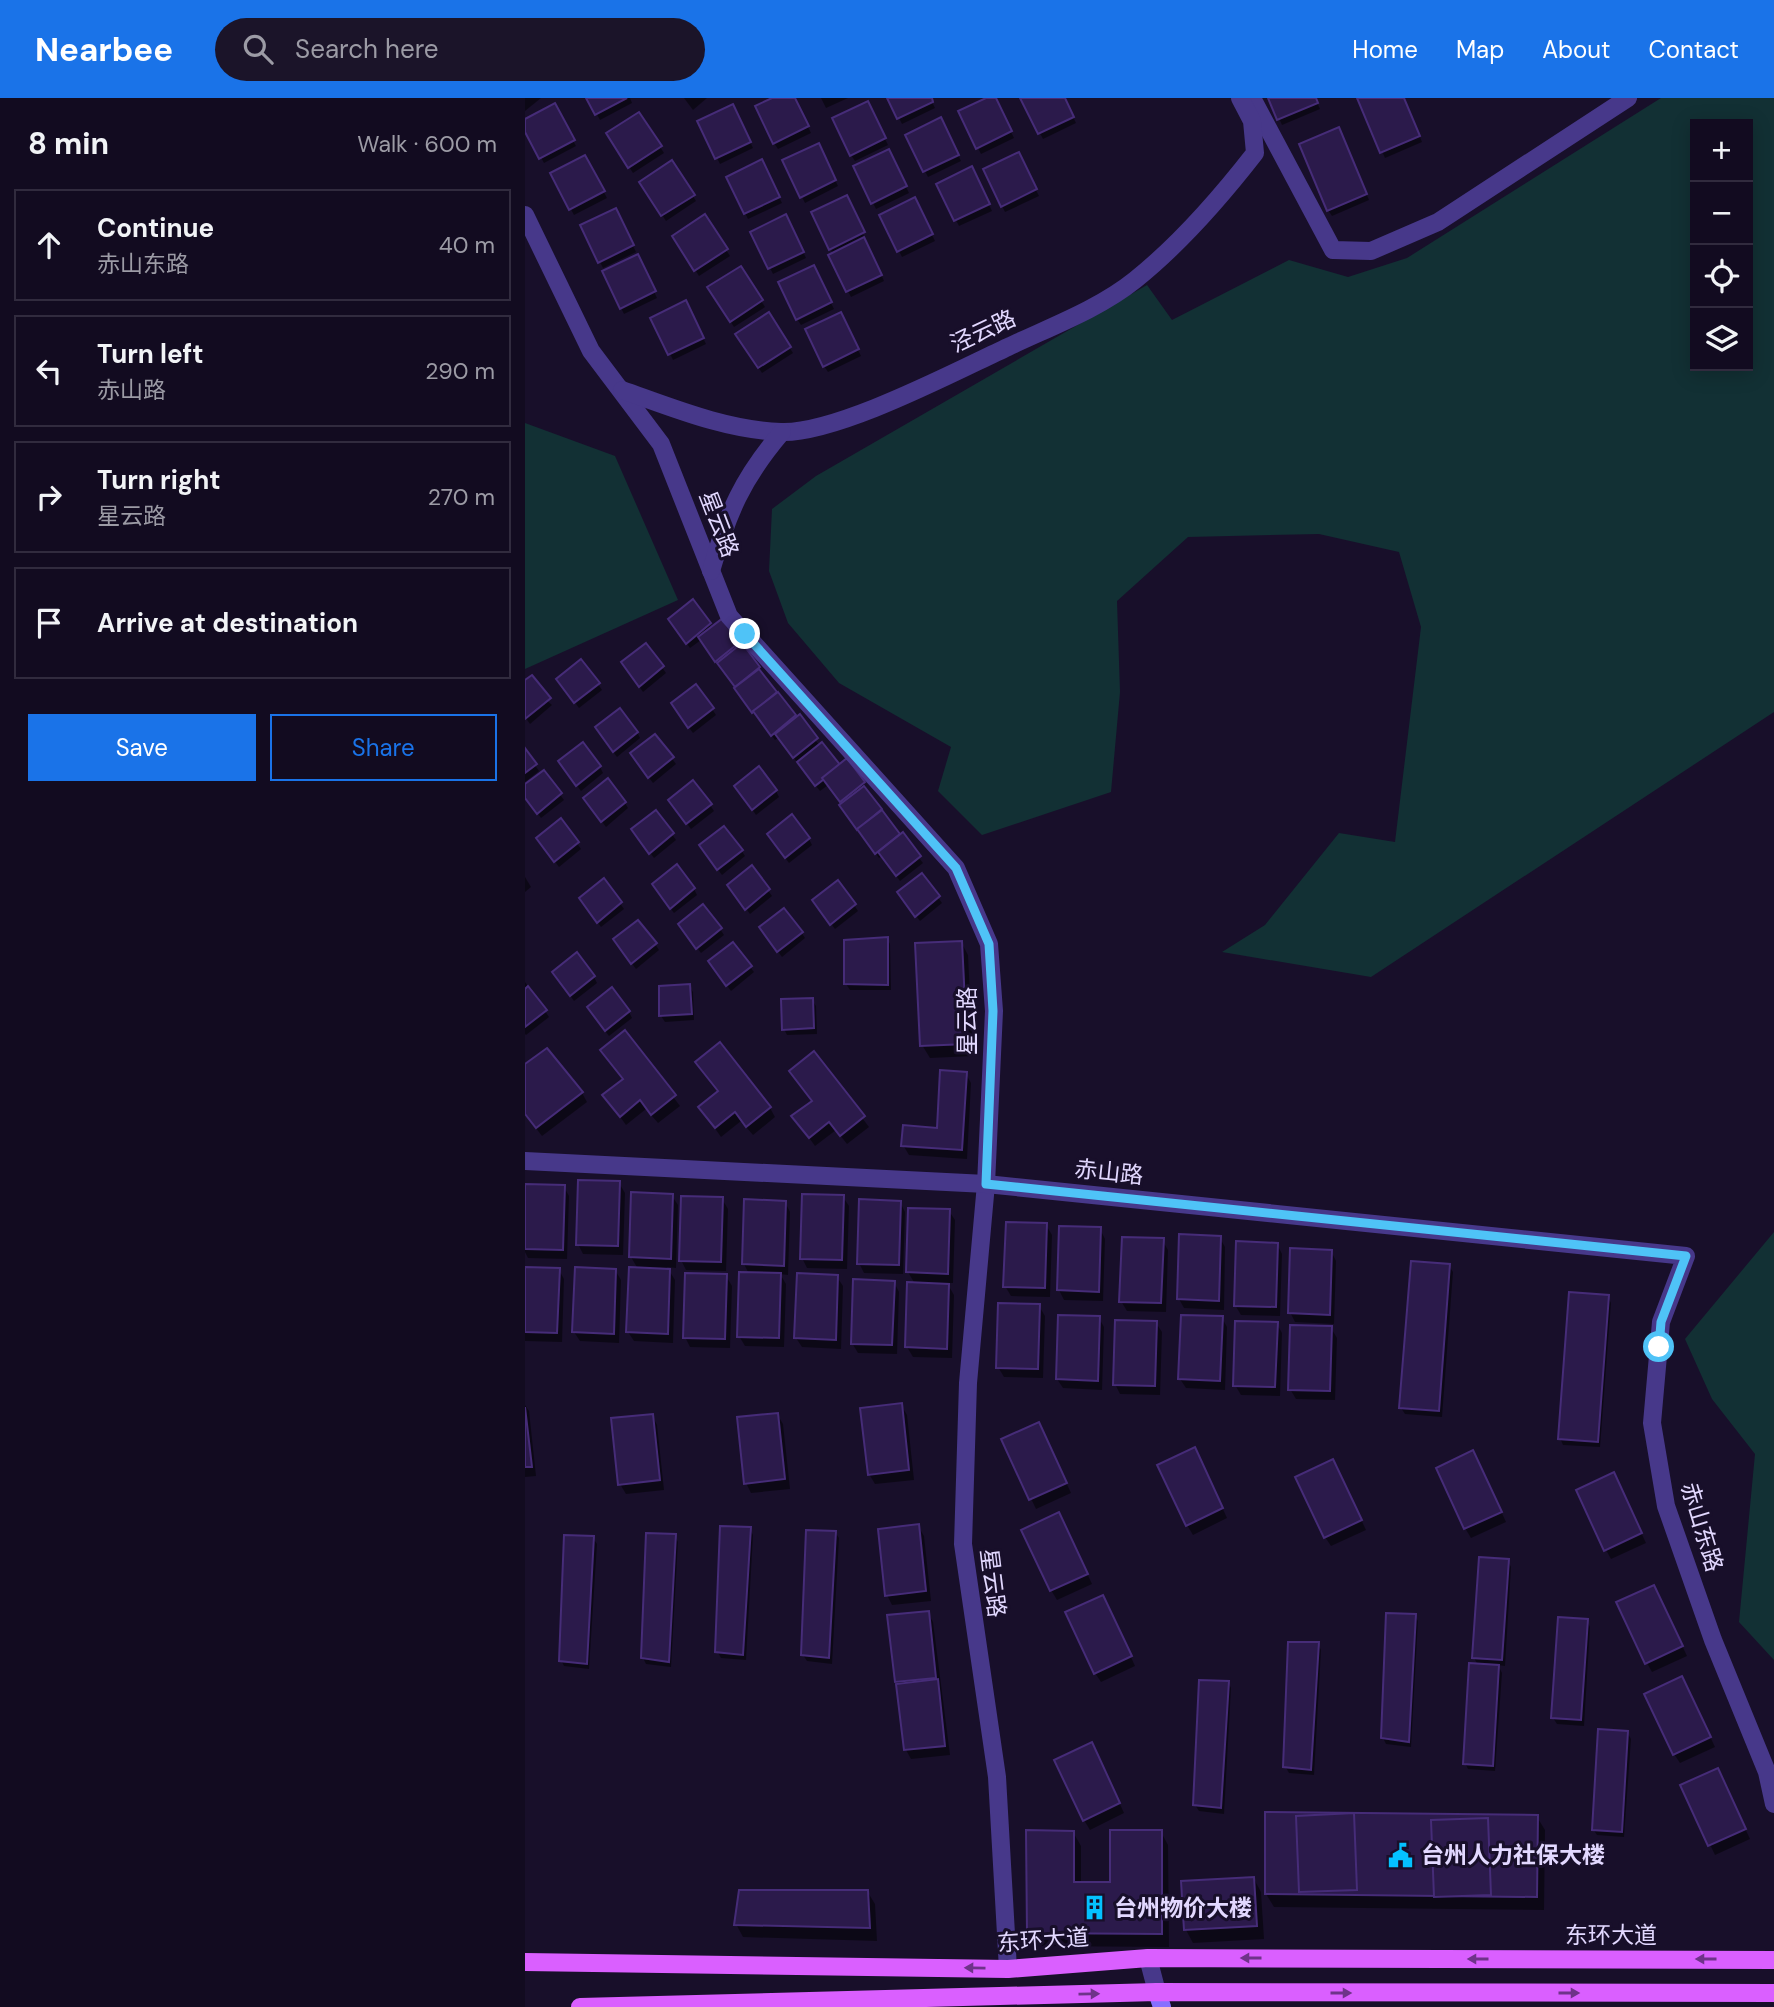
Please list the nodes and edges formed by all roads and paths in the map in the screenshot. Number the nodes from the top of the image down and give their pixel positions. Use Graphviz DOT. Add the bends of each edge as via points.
graph roads {
  1 [pos="1241,98"];
  2 [pos="1252,98"];
  3 [pos="1629,98"];
  4 [pos="525,215"];
  5 [pos="622,390"];
  6 [pos="782,432"];
  7 [pos="711,571"];
  8 [pos="525,1161"];
  9 [pos="986,1184"];
  10 [pos="1686,1256"];
  11 [pos="1774,1804"];
  12 [pos="1148,1958"];
  13 [pos="1774,1960"];
  14 [pos="525,1962"];
  15 [pos="1008,1969"];
  16 [pos="1774,1993"];
  17 [pos="1159,2000"];
  18 [pos="580,2007"];
  1 -- 6 [label="street, 泾云路" via="1252,121 1255,153 1217,200 1135,281 1083,312 915,390 821,426"];
  2 -- 3 [label="street" via="1333,250 1371,251 1438,222"];
  4 -- 5 [label="street, 星云路" via="591,351"];
  5 -- 6 [label="street, 泾云路" via="706,419"];
  5 -- 7 [label="street, 星云路" via="661,444"];
  6 -- 7 [label="street" via="753,467 725,520"];
  7 -- 9 [label="street, 星云路" via="729,616 956,868 989,944 993,1011"];
  8 -- 9 [label="street, 赤山路"];
  9 -- 10 [label="street, 赤山路"];
  9 -- 15 [label="street, 星云路" via="968,1383 963,1544 997,1777"];
  10 -- 11 [label="street, 赤山东路" via="1661,1322 1652,1423 1666,1506 1713,1640 1767,1772"];
  13 -- 12 [label="main road, 东环大道, one-way"];
  12 -- 15 [label="main road, 东环大道"];
  12 -- 17 [label="street"];
  15 -- 14 [label="main road, 东环大道, one-way"];
  17 -- 16 [label="main road, one-way"];
  18 -- 17 [label="main road, one-way"];
}
